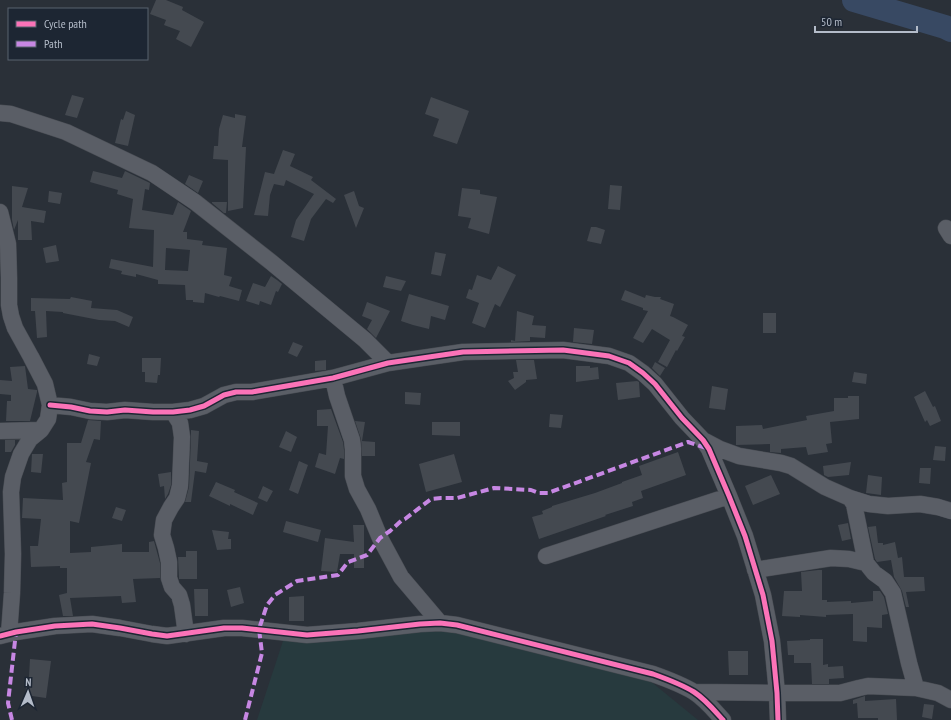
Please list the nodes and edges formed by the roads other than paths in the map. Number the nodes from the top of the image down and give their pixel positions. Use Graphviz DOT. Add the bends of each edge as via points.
graph roads {
  1 [pos="0,113"];
  2 [pos="0,212"];
  3 [pos="388,363"];
  4 [pos="333,378"];
  5 [pos="50,405"];
  6 [pos="173,412"];
  7 [pos="41,430"];
  8 [pos="0,431"];
  9 [pos="703,440"];
  10 [pos="729,496"];
  11 [pos="850,498"];
  12 [pos="951,511"];
  13 [pos="546,556"];
  14 [pos="866,563"];
  15 [pos="755,570"];
  16 [pos="440,623"];
  17 [pos="186,634"];
  18 [pos="4,635"];
  19 [pos="916,688"];
  20 [pos="694,692"];
  21 [pos="777,694"];
  22 [pos="951,700"];
  23 [pos="723,720"];
  24 [pos="778,720"];
  1 -- 3 [label="street" via="11,114 66,132 152,173 195,202 271,262 365,340"];
  2 -- 5 [label="street" via="8,244 11,316 44,384"];
  3 -- 4 [label="street"];
  3 -- 9 [label="street" via="463,352 563,350 609,356 629,363 643,373"];
  4 -- 6 [label="street" via="252,392 236,392 204,406"];
  4 -- 16 [label="street" via="352,440 353,476 357,489 401,577"];
  5 -- 6 [label="street" via="107,412"];
  5 -- 7 [label="street" via="48,419"];
  6 -- 17 [label="street" via="180,423 182,437 180,486 177,498 164,520 162,535 169,562 169,578 172,587 179,594"];
  7 -- 8 [label="street"];
  7 -- 18 [label="street" via="30,439 13,476 12,593"];
  9 -- 10 [label="street"];
  9 -- 11 [label="street" via="739,456 781,462"];
  10 -- 13 [label="street"];
  10 -- 15 [label="street"];
  11 -- 12 [label="street" via="869,504 920,504"];
  11 -- 14 [label="street" via="854,504"];
  14 -- 15 [label="street" via="831,558"];
  14 -- 19 [label="street" via="885,581 893,593"];
  15 -- 21 [label="street" via="772,641"];
  16 -- 17 [label="street" via="307,635 242,628"];
  16 -- 20 [label="street" via="457,625 653,674 681,684"];
  17 -- 18 [label="street" via="167,636 92,624 55,626"];
  19 -- 21 [label="street" via="868,686 840,693"];
  19 -- 22 [label="street"];
  20 -- 21 [label="street"];
  20 -- 23 [label="street"];
  21 -- 24 [label="street"];
}
